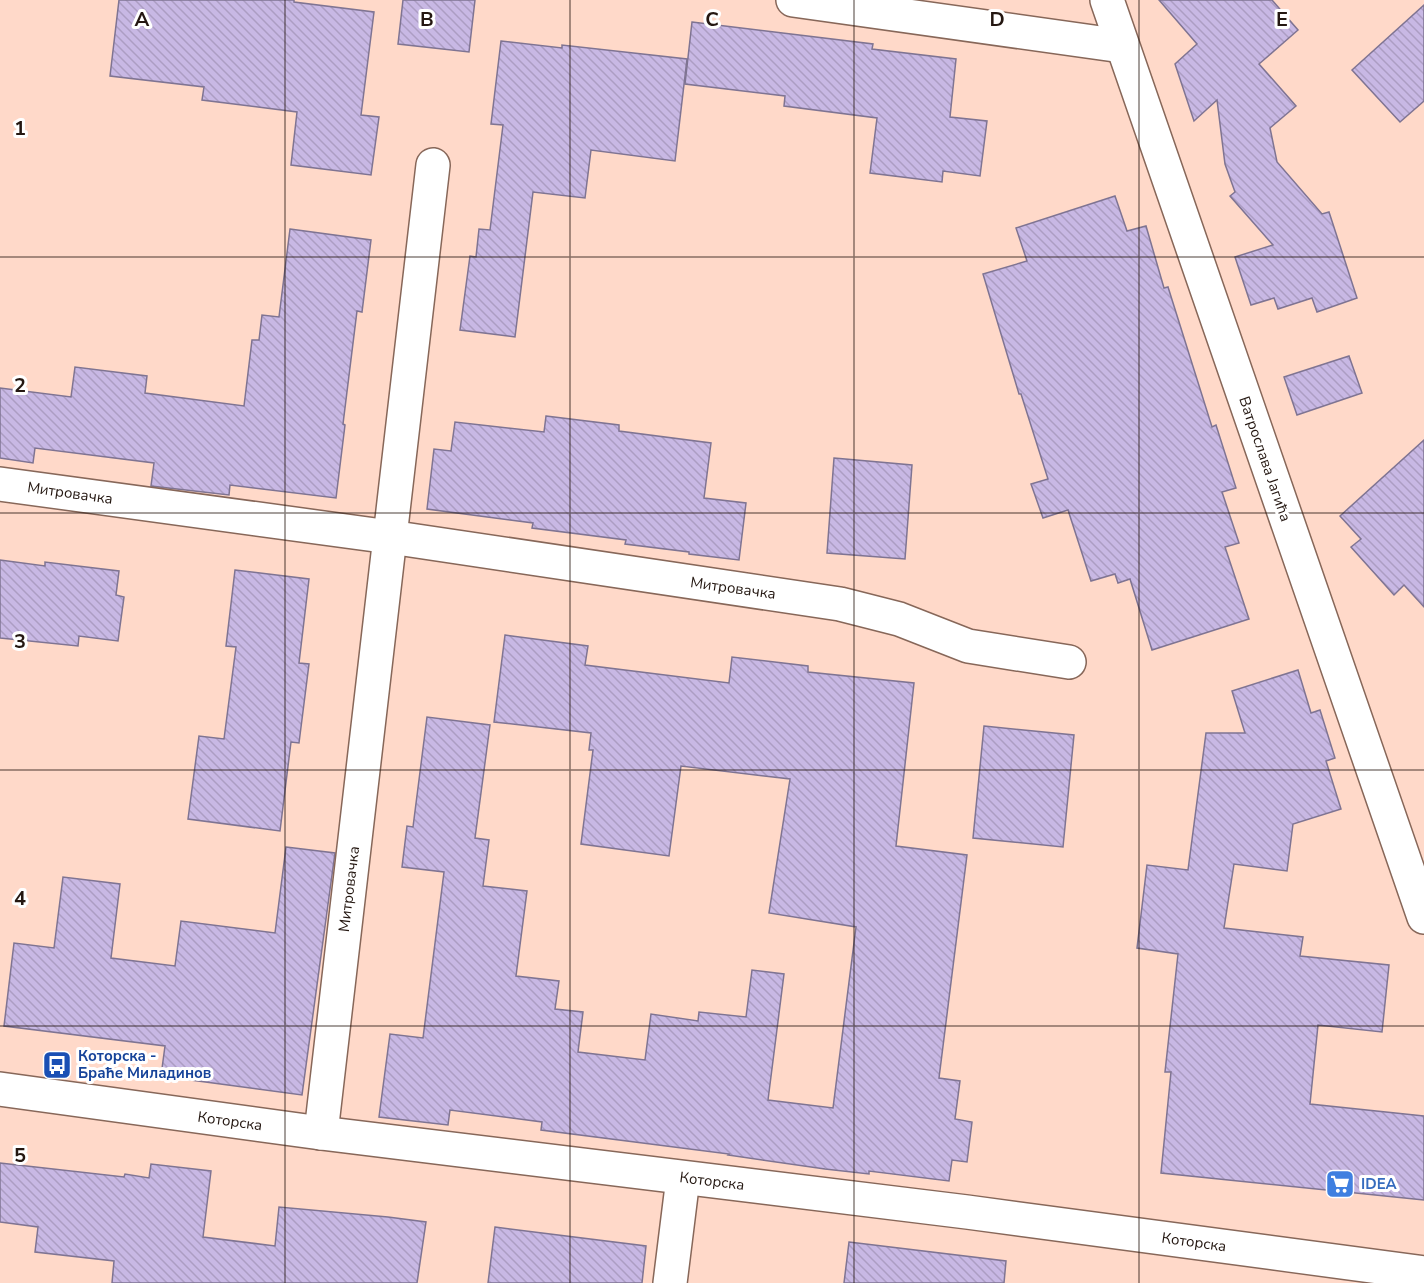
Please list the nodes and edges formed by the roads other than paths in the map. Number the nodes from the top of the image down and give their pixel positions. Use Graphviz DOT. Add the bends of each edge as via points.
graph roads {
  1 [pos="793,0"];
  2 [pos="1107,0"];
  3 [pos="1122,46"];
  4 [pos="433,165"];
  5 [pos="0,484"];
  6 [pos="390,537"];
  7 [pos="1069,662"];
  8 [pos="1424,917"];
  9 [pos="0,1089"];
  10 [pos="321,1133"];
  11 [pos="682,1178"];
  12 [pos="1424,1273"];
  13 [pos="670,1283"];
  1 -- 3 [label="street"];
  2 -- 3 [label="street, Ватрослава Јагића"];
  3 -- 8 [label="street, Ватрослава Јагића"];
  4 -- 6 [label="street, Митровачка"];
  5 -- 6 [label="street, Митровачка"];
  6 -- 7 [label="street, Митровачка" via="840,604 899,619 968,646"];
  6 -- 10 [label="street, Митровачка"];
  9 -- 10 [label="street, Которска"];
  10 -- 11 [label="street, Которска"];
  11 -- 12 [label="street, Которска"];
  11 -- 13 [label="street"];
}
